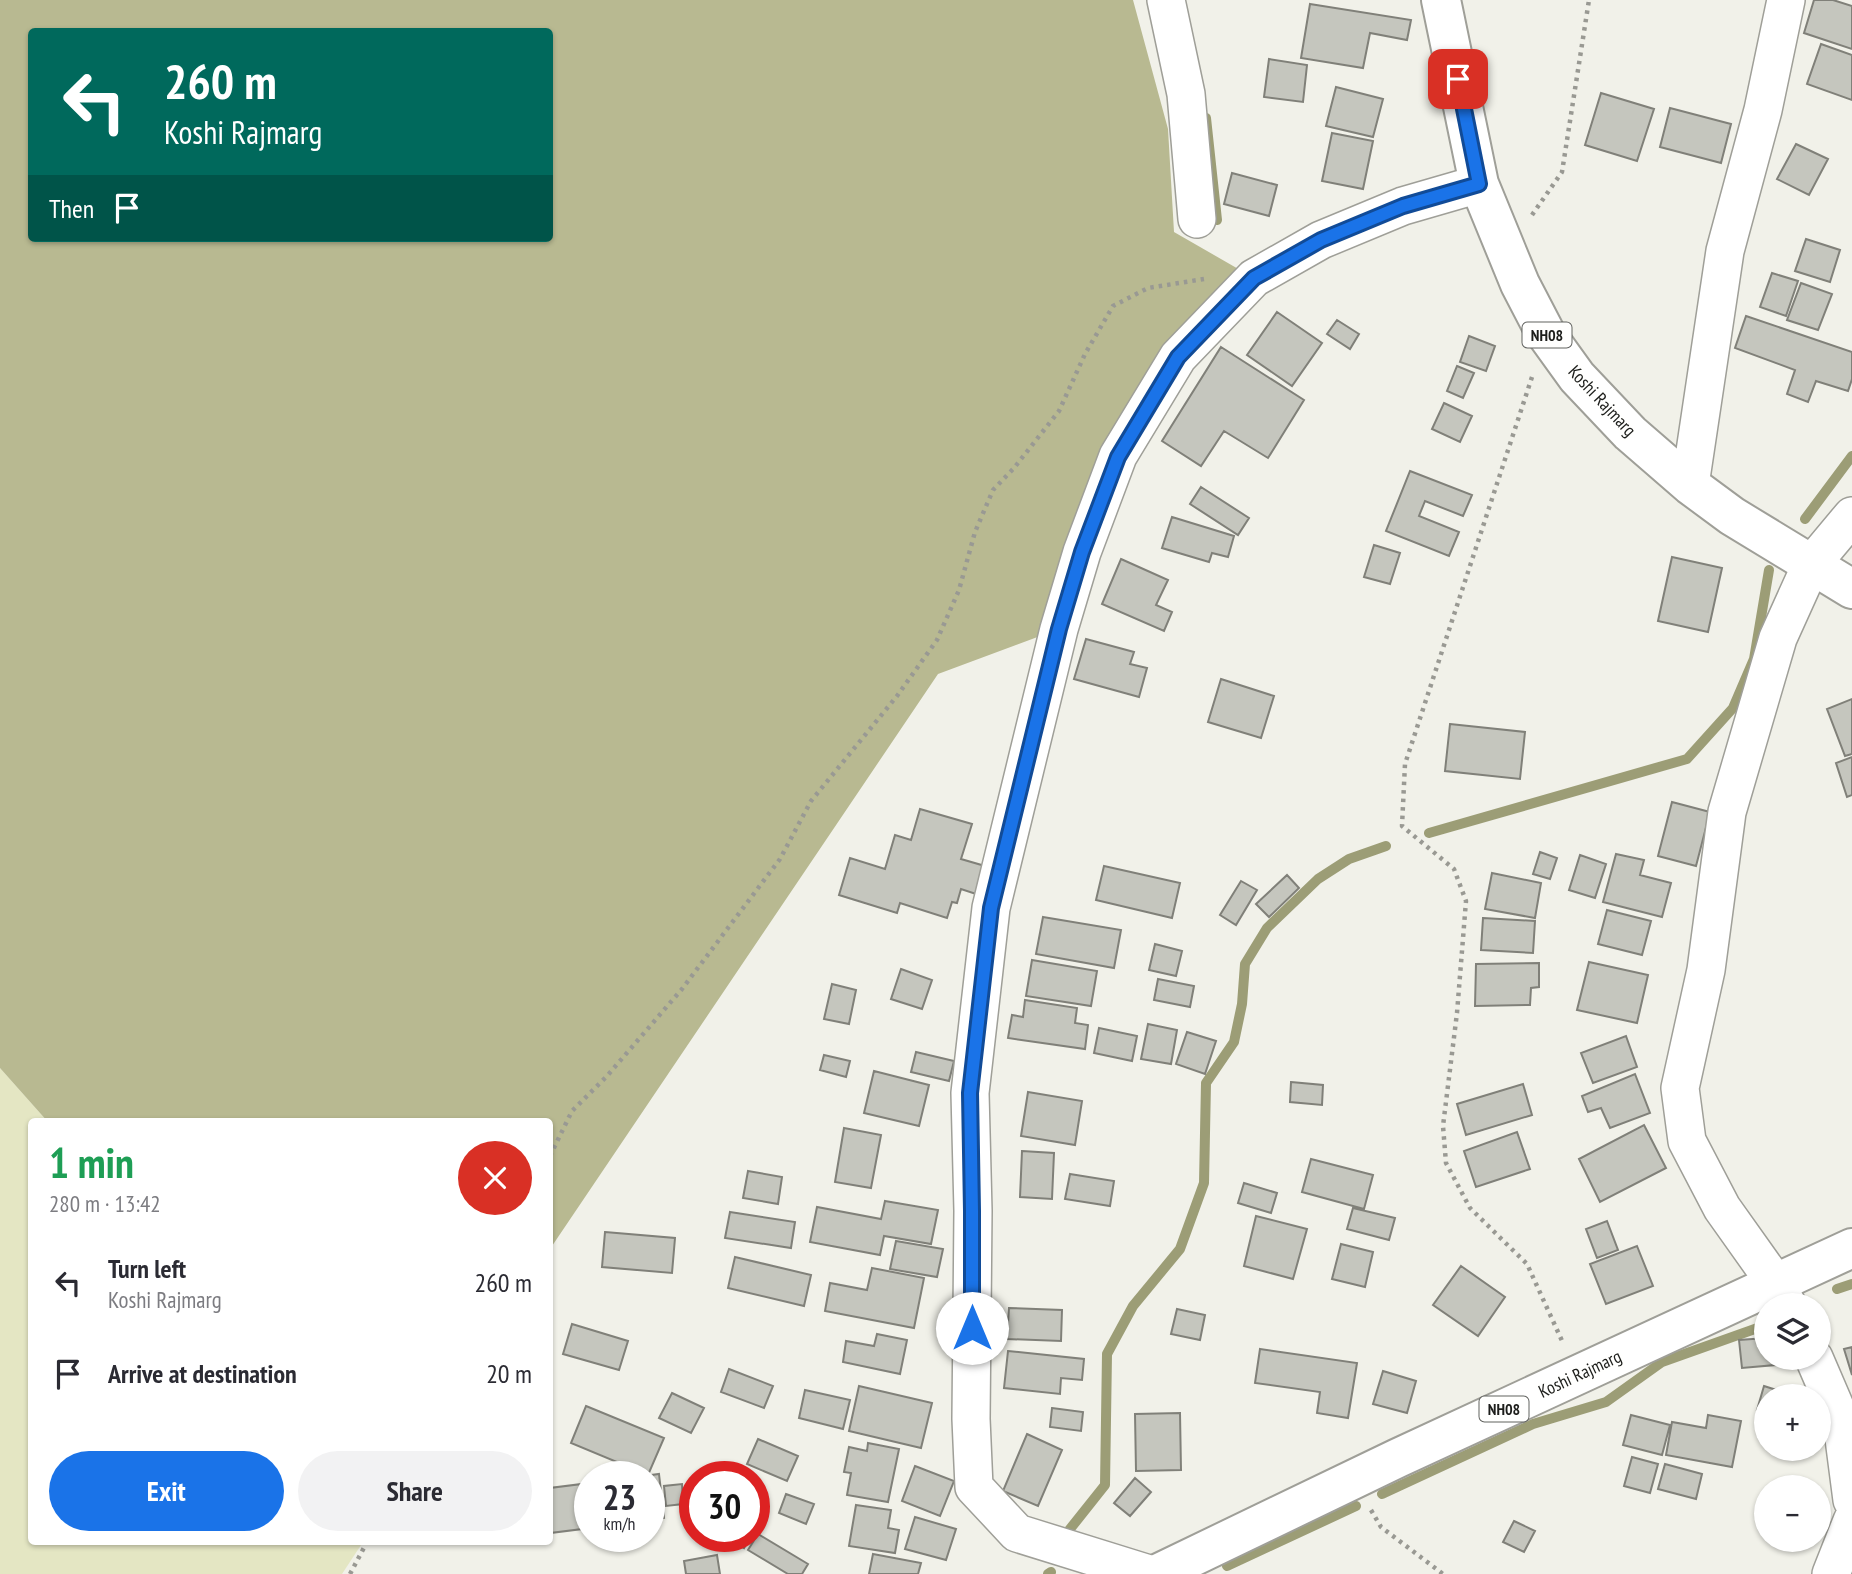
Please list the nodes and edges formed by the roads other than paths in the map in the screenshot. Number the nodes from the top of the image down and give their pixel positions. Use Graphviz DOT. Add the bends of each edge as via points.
graph roads {
  1 [pos="1166,0"];
  2 [pos="1441,0"];
  3 [pos="1786,0"];
  4 [pos="1479,184"];
  5 [pos="1197,219"];
  6 [pos="1690,485"];
  7 [pos="1852,516"];
  8 [pos="1811,565"];
  9 [pos="1852,589"];
  10 [pos="1852,1248"];
  11 [pos="1781,1293"];
  12 [pos="1785,1293"];
  13 [pos="1754,1306"];
  14 [pos="1819,1370"];
  15 [pos="1852,1500"];
  16 [pos="1852,1521"];
  17 [pos="1182,1569"];
  18 [pos="1149,1574"];
  19 [pos="1831,1574"];
  1 -- 5 [label="street" via="1186,94"];
  2 -- 4 [label="main road, Koshi Rajmarg / NH08"];
  3 -- 6 [label="street" via="1763,110 1725,251"];
  4 -- 6 [label="main road, Koshi Rajmarg / NH08" via="1546,334 1577,377 1630,433"];
  4 -- 18 [label="street" via="1403,206 1321,240 1254,278 1178,357 1118,457 1082,552 991,908 970,1093 974,1488 1017,1534"];
  6 -- 8 [label="main road, Koshi Rajmarg / NH08"];
  7 -- 8 [label="street"];
  8 -- 9 [label="main road, Koshi Rajmarg / NH08"];
  8 -- 11 [label="street" via="1778,638 1727,812 1706,970 1680,1088 1687,1141 1723,1208"];
  10 -- 12 [label="main road, Koshi Rajmarg / NH08"];
  13 -- 17 [label="main road, Koshi Rajmarg / NH08" via="1575,1377 1352,1480"];
  14 -- 15 [label="street" via="1842,1423"];
  16 -- 19 [label="street"];
}
